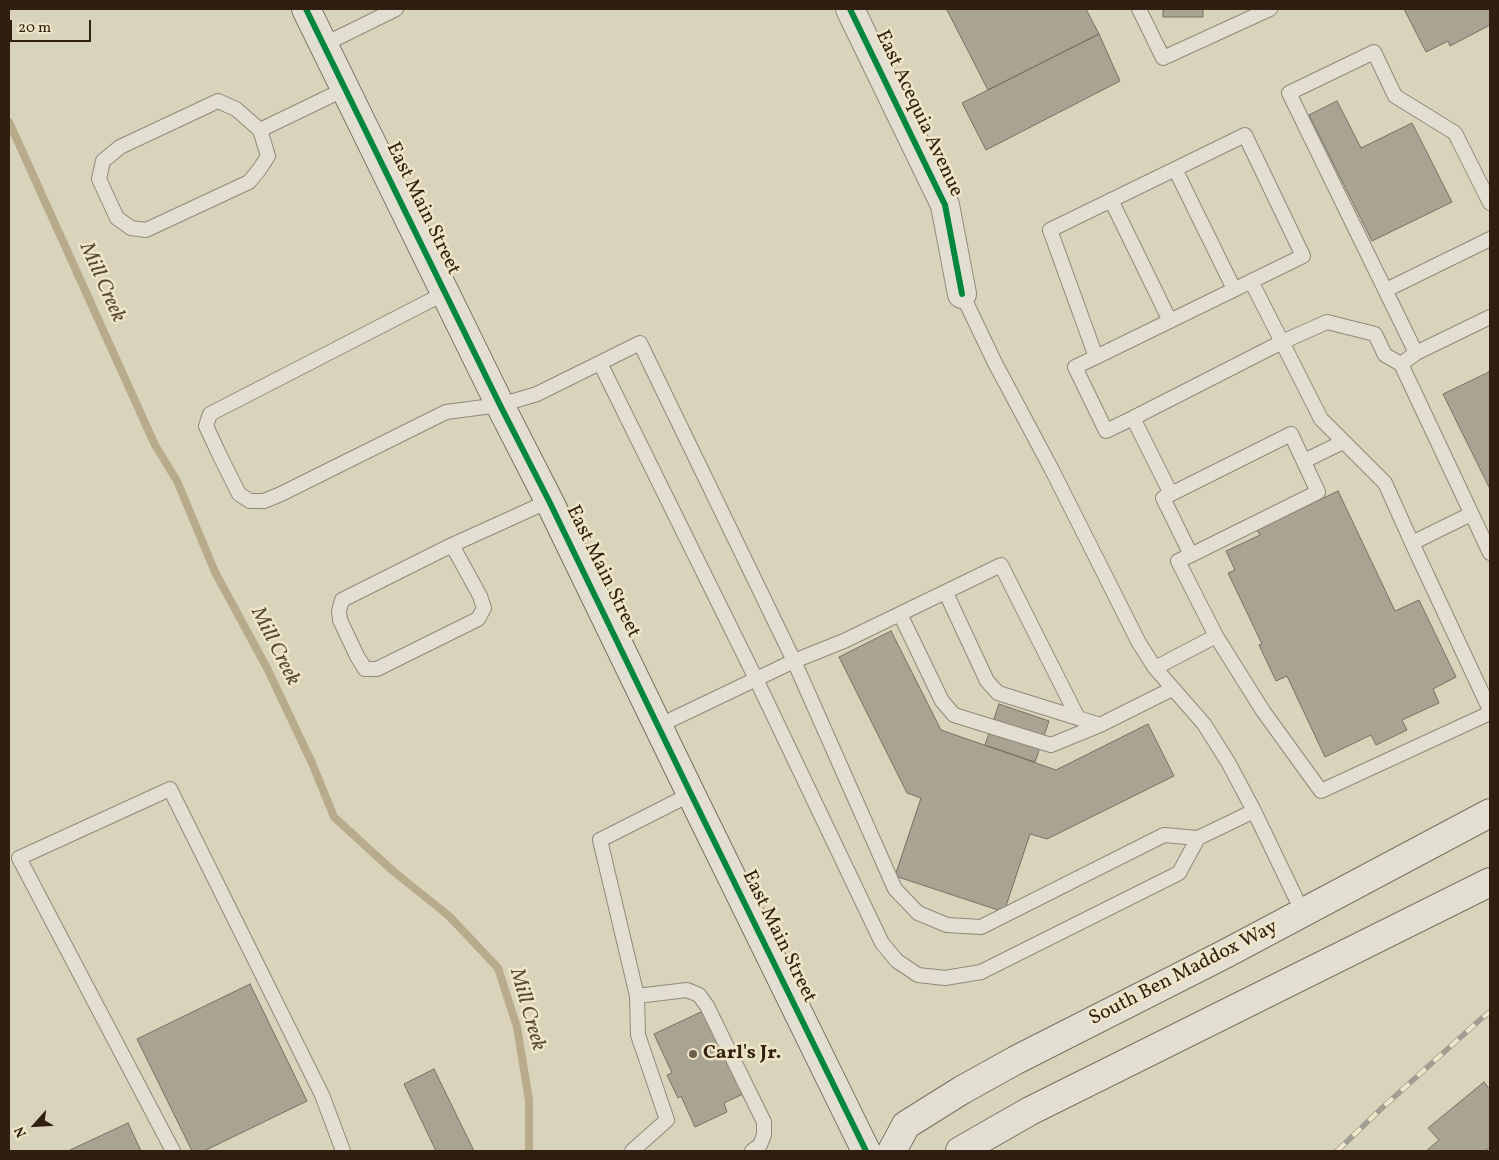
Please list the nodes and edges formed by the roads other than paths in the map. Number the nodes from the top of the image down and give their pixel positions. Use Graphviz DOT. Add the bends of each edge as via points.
graph roads {
  1 [pos="306,9"];
  2 [pos="396,9"];
  3 [pos="850,9"];
  4 [pos="1139,9"];
  5 [pos="1270,9"];
  6 [pos="323,46"];
  7 [pos="346,89"];
  8 [pos="260,130"];
  9 [pos="1175,169"];
  10 [pos="1111,200"];
  11 [pos="1490,202"];
  12 [pos="1490,239"];
  13 [pos="1251,281"];
  14 [pos="1234,289"];
  15 [pos="1386,290"];
  16 [pos="445,293"];
  17 [pos="962,294"];
  18 [pos="1490,317"];
  19 [pos="1170,321"];
  20 [pos="1282,342"];
  21 [pos="1416,353"];
  22 [pos="1096,357"];
  23 [pos="600,363"];
  24 [pos="1401,364"];
  25 [pos="500,405"];
  26 [pos="1133,418"];
  27 [pos="1343,442"];
  28 [pos="1304,461"];
  29 [pos="1171,494"];
  30 [pos="549,501"];
  31 [pos="1471,514"];
  32 [pos="1412,543"];
  33 [pos="452,545"];
  34 [pos="1490,553"];
  35 [pos="1191,555"];
  36 [pos="946,593"];
  37 [pos="900,614"];
  38 [pos="1216,636"];
  39 [pos="794,661"];
  40 [pos="1155,668"];
  41 [pos="756,679"];
  42 [pos="1172,689"];
  43 [pos="1490,711"];
  44 [pos="1078,718"];
  45 [pos="1100,725"];
  46 [pos="658,726"];
  47 [pos="691,794"];
  48 [pos="1254,812"];
  49 [pos="1490,813"];
  50 [pos="1198,838"];
  51 [pos="14,861"];
  52 [pos="1490,882"];
  53 [pos="1303,913"];
  54 [pos="636,996"];
  55 [pos="645,1146"];
  56 [pos="173,1151"];
  57 [pos="343,1151"];
  58 [pos="632,1151"];
  59 [pos="752,1151"];
  60 [pos="866,1151"];
  61 [pos="892,1151"];
  62 [pos="960,1151"];
  1 -- 6 [label="street, East Main Street"];
  2 -- 6 [label="lane"];
  3 -- 17 [label="street, East Acequia Avenue" via="945,205"];
  4 -- 5 [label="lane" via="1163,58"];
  6 -- 7 [label="street, East Main Street"];
  7 -- 8 [label="lane"];
  7 -- 16 [label="street, East Main Street"];
  8 -- 8 [label="lane" via="236,109 218,101 120,147 103,161 99,179 117,218 131,228 146,230 248,182 268,156"];
  9 -- 10 [label="lane"];
  9 -- 13 [label="lane" via="1245,135 1303,256"];
  9 -- 14 [label="lane"];
  10 -- 19 [label="lane"];
  10 -- 22 [label="lane" via="1050,230"];
  11 -- 15 [label="lane" via="1455,133 1395,96 1374,52 1289,93"];
  12 -- 15 [label="lane"];
  13 -- 14 [label="lane"];
  13 -- 20 [label="lane"];
  14 -- 19 [label="lane"];
  15 -- 21 [label="lane"];
  16 -- 25 [label="street, East Main Street"];
  16 -- 25 [label="lane" via="210,414 206,426 220,456 240,494 250,501 264,501 446,412"];
  17 -- 40 [label="lane" via="1139,643"];
  18 -- 21 [label="lane"];
  19 -- 22 [label="lane"];
  20 -- 24 [label="lane" via="1326,322 1375,334 1385,355"];
  20 -- 26 [label="lane"];
  20 -- 27 [label="lane" via="1321,419"];
  21 -- 24 [label="lane"];
  22 -- 26 [label="lane" via="1075,368 1106,431"];
  23 -- 25 [label="lane" via="537,394"];
  23 -- 39 [label="lane" via="640,343"];
  23 -- 41 [label="lane"];
  24 -- 31 [label="lane"];
  25 -- 30 [label="street, East Main Street"];
  26 -- 29 [label="lane"];
  27 -- 28 [label="lane"];
  27 -- 32 [label="lane" via="1385,483"];
  28 -- 29 [label="lane" via="1291,434"];
  28 -- 35 [label="lane" via="1318,492"];
  29 -- 35 [label="lane" via="1162,498"];
  30 -- 33 [label="lane"];
  30 -- 46 [label="street, East Main Street"];
  31 -- 32 [label="lane"];
  31 -- 34 [label="lane"];
  32 -- 43 [label="lane"];
  33 -- 33 [label="lane" via="342,600 340,620 366,669 377,669 478,619 484,608 480,596"];
  35 -- 38 [label="lane" via="1178,562"];
  36 -- 37 [label="lane"];
  36 -- 44 [label="lane" via="987,681 998,693"];
  36 -- 44 [label="lane" via="1001,565"];
  37 -- 39 [label="lane"];
  37 -- 45 [label="lane" via="942,701 954,715 1051,745"];
  38 -- 40 [label="lane"];
  38 -- 43 [label="lane" via="1263,711 1321,791"];
  39 -- 41 [label="lane"];
  39 -- 50 [label="lane" via="895,888 918,913 947,925 981,927 1164,835"];
  40 -- 42 [label="lane"];
  41 -- 46 [label="lane"];
  41 -- 50 [label="lane" via="882,943 897,961 918,974 945,978 981,972 1178,873"];
  42 -- 45 [label="lane"];
  42 -- 48 [label="lane" via="1204,724"];
  44 -- 45 [label="lane"];
  46 -- 47 [label="street, East Main Street"];
  47 -- 54 [label="lane" via="600,840"];
  47 -- 60 [label="street, East Main Street"];
  48 -- 50 [label="lane"];
  48 -- 53 [label="lane"];
  49 -- 53 [label="street, South Ben Maddox Way"];
  51 -- 56 [label="lane"];
  51 -- 57 [label="lane" via="170,789 322,1095"];
  52 -- 62 [label="street" via="1038,1107"];
  53 -- 61 [label="street, South Ben Maddox Way" via="962,1090 906,1125"];
  54 -- 55 [label="lane" via="638,1035 667,1120"];
  54 -- 59 [label="lane" via="687,990 699,994 764,1122 760,1145"];
  55 -- 58 [label="lane"];
}
